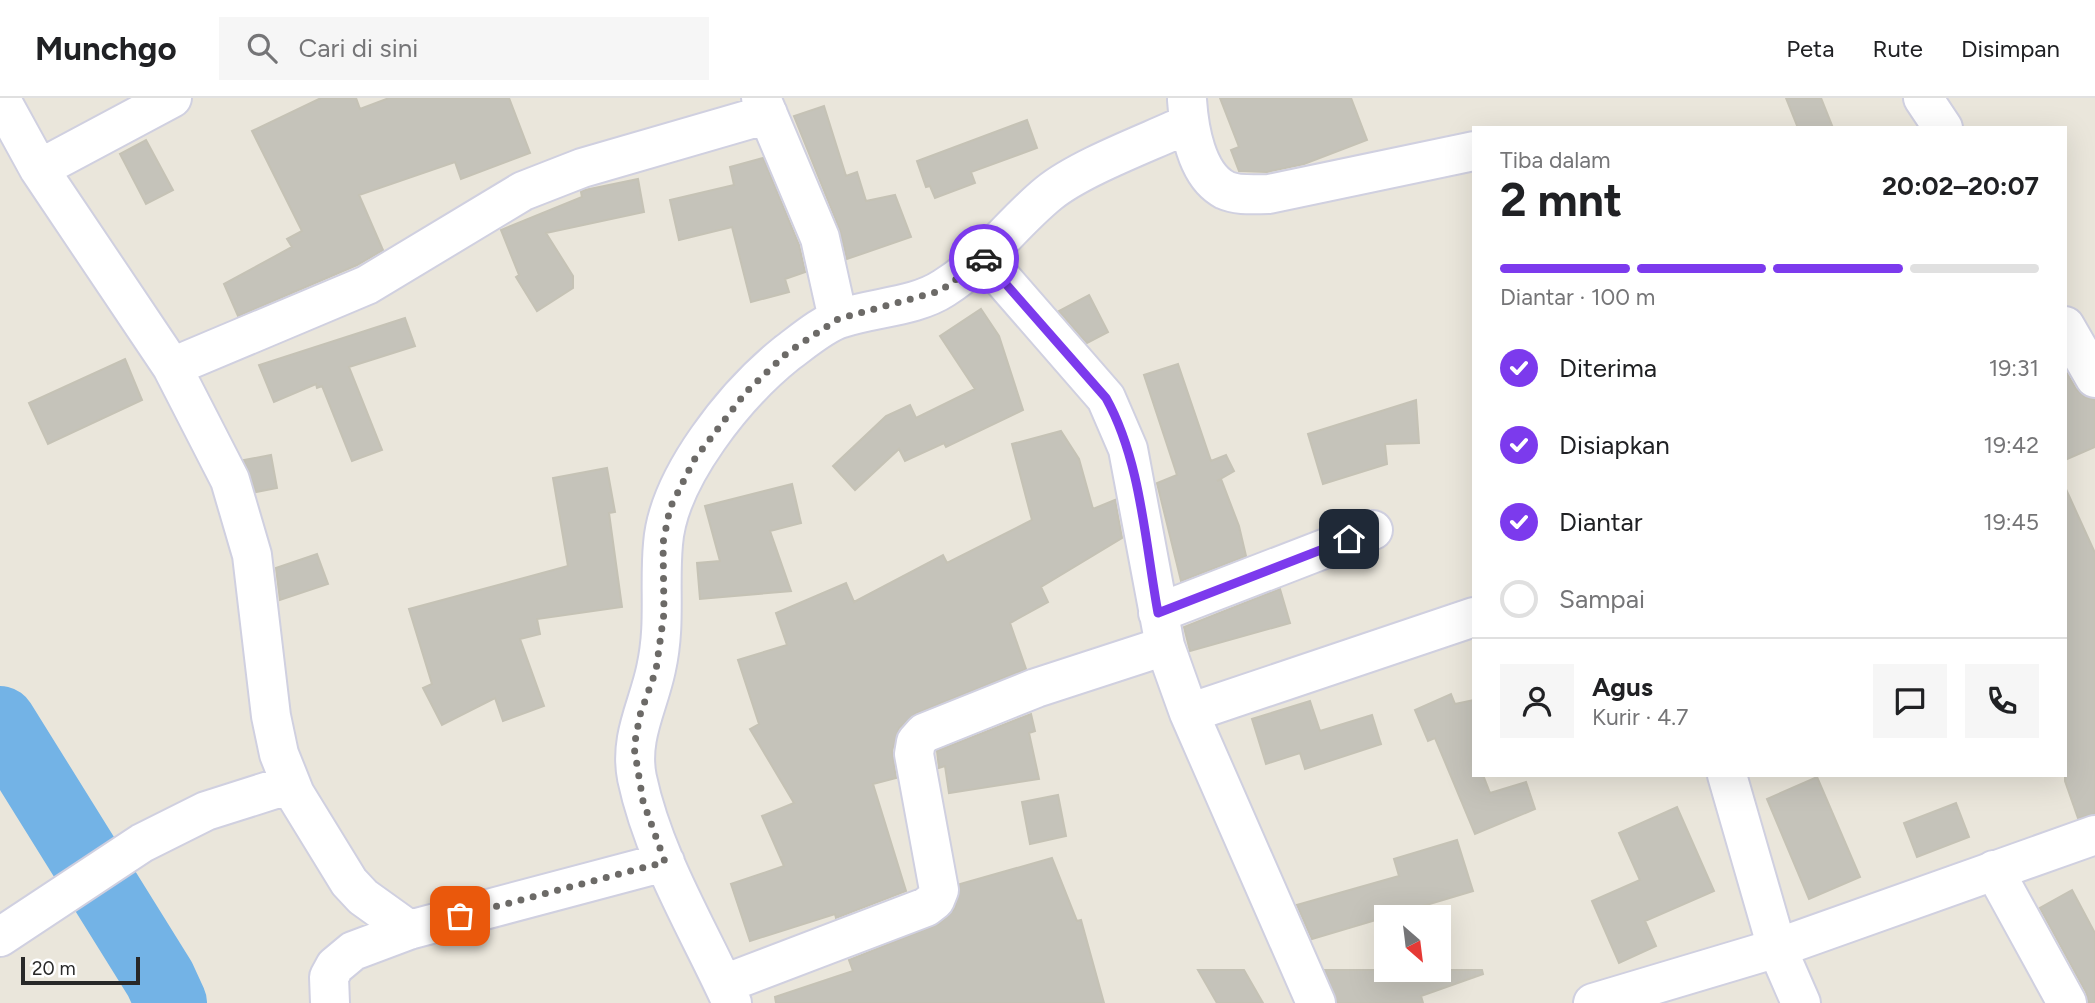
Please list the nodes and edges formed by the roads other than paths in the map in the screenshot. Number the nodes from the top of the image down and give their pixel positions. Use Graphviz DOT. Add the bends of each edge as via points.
graph roads {
  1 [pos="0,98"];
  2 [pos="172,98"];
  3 [pos="1923,98"];
  4 [pos="765,106"];
  5 [pos="1187,111"];
  6 [pos="1941,126"];
  7 [pos="1472,151"];
  8 [pos="39,169"];
  9 [pos="985,259"];
  10 [pos="838,319"];
  11 [pos="2067,329"];
  12 [pos="172,367"];
  13 [pos="2095,378"];
  14 [pos="1373,530"];
  15 [pos="1472,618"];
  16 [pos="1161,629"];
  17 [pos="1189,713"];
  18 [pos="1728,777"];
  19 [pos="291,784"];
  20 [pos="2095,835"];
  21 [pos="665,862"];
  22 [pos="1994,870"];
  23 [pos="409,930"];
  24 [pos="0,937"];
  25 [pos="1777,948"];
  26 [pos="728,994"];
  27 [pos="330,1003"];
  28 [pos="1316,1003"];
  29 [pos="1593,1003"];
  30 [pos="1801,1003"];
  31 [pos="2067,1003"];
  1 -- 8 [label="street"];
  2 -- 8 [label="street"];
  3 -- 6 [label="street"];
  4 -- 10 [label="street" via="821,238"];
  4 -- 12 [label="street" via="523,191 367,285"];
  5 -- 7 [label="street" via="1210,178 1224,190 1242,194 1269,194"];
  5 -- 9 [label="street" via="1052,190"];
  8 -- 12 [label="street"];
  9 -- 10 [label="street" via="940,291"];
  9 -- 16 [label="street" via="1106,398 1118,419 1128,449"];
  10 -- 21 [label="street" via="787,353 746,392 694,460 670,508 663,543 664,613 656,670 634,747 643,801"];
  11 -- 13 [label="street"];
  12 -- 19 [label="street" via="230,480 242,518 260,600 271,716"];
  14 -- 16 [label="street"];
  15 -- 17 [label="street"];
  16 -- 17 [label="street"];
  16 -- 26 [label="street" via="1036,688 924,733 914,754 939,890 935,900"];
  17 -- 28 [label="street"];
  18 -- 25 [label="street"];
  19 -- 23 [label="street" via="349,882"];
  19 -- 24 [label="street" via="206,811 142,843"];
  20 -- 22 [label="street"];
  21 -- 23 [label="street"];
  21 -- 26 [label="street"];
  22 -- 25 [label="street"];
  22 -- 31 [label="street"];
  23 -- 27 [label="street" via="345,955 329,977"];
  25 -- 29 [label="street"];
  25 -- 30 [label="street"];
}
